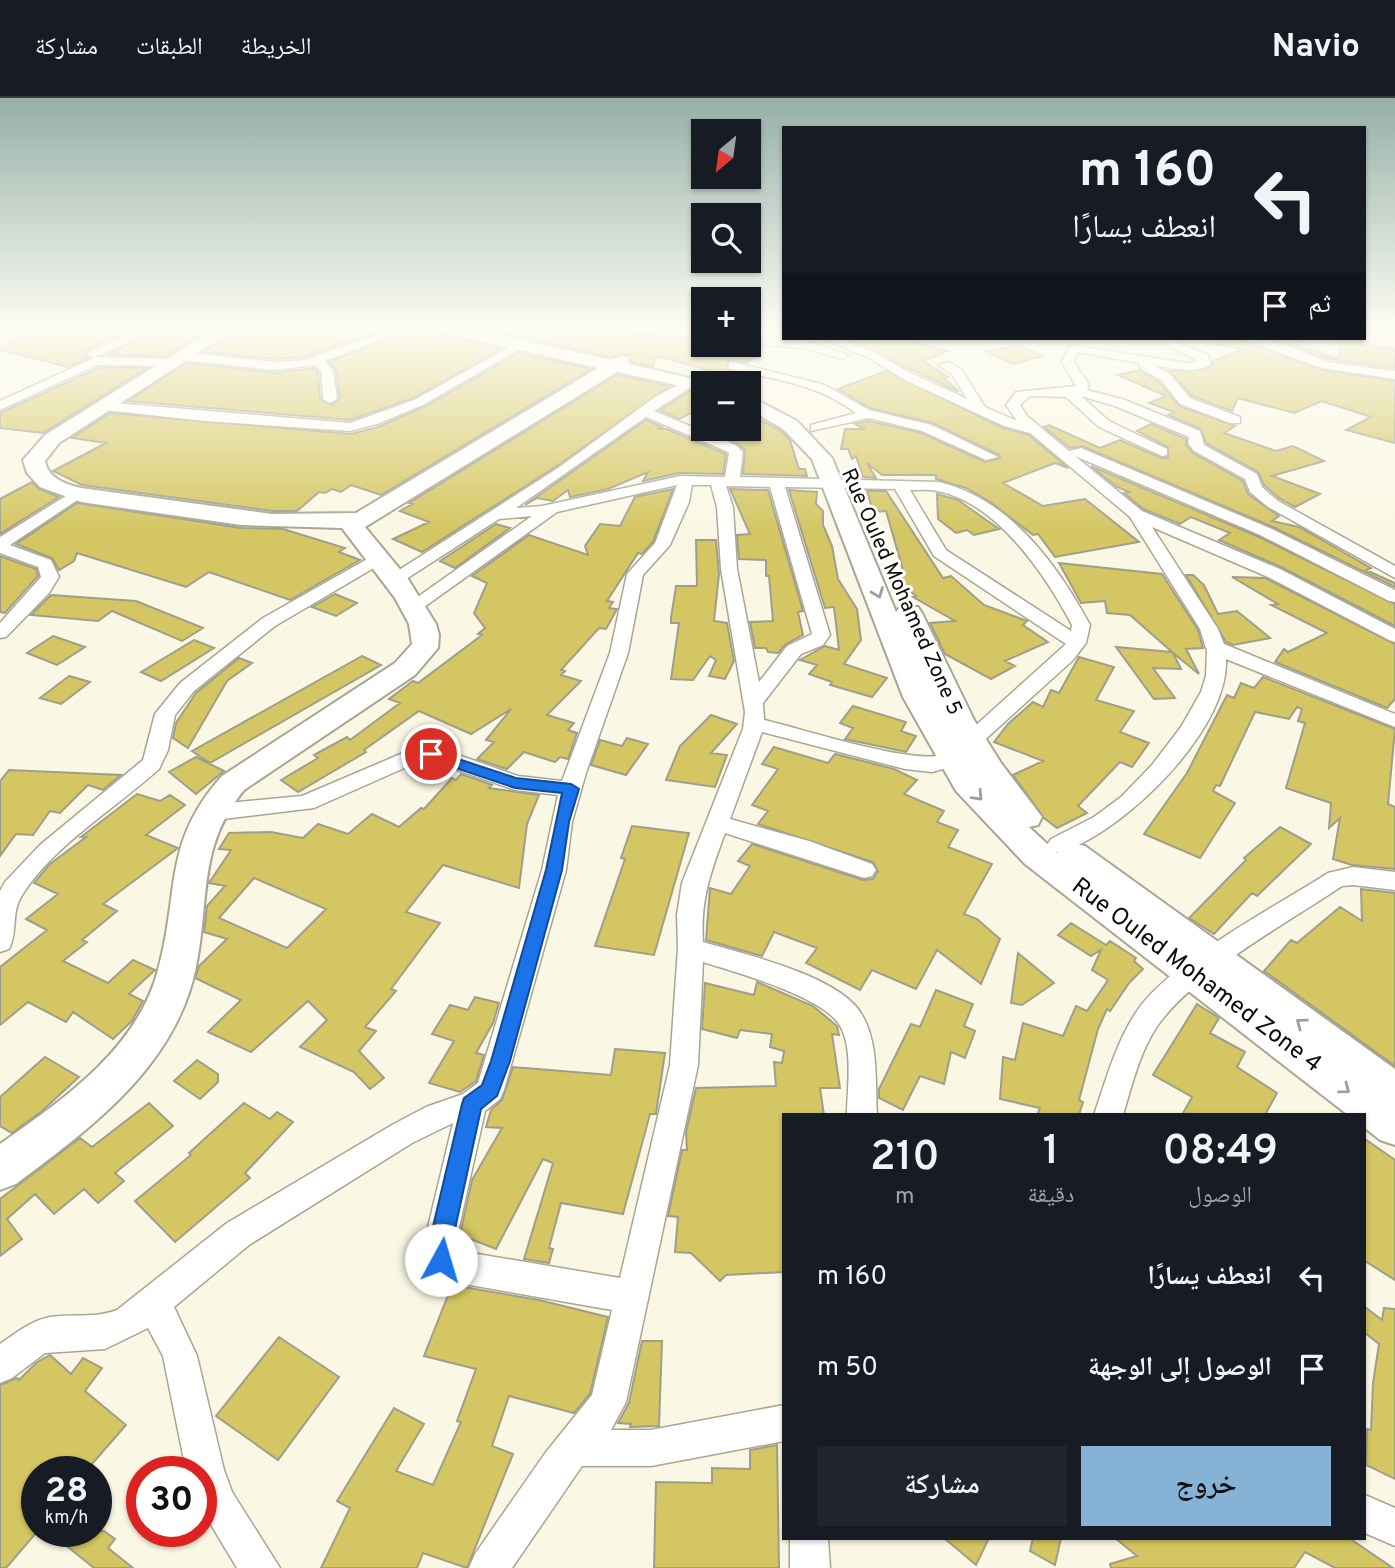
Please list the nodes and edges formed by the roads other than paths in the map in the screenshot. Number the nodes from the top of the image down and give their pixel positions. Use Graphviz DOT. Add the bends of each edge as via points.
graph roads {
  1 [pos="22,396"];
  2 [pos="120,396"];
  3 [pos="330,396"];
  4 [pos="422,396"];
  5 [pos="566,396"];
  6 [pos="676,396"];
  7 [pos="836,396"];
  8 [pos="952,396"];
  9 [pos="972,396"];
  10 [pos="1024,396"];
  11 [pos="1077,396"];
  12 [pos="1089,396"];
  13 [pos="1179,396"];
  14 [pos="761,398"];
  15 [pos="330,399"];
  16 [pos="0,406"];
  17 [pos="104,406"];
  18 [pos="979,407"];
  19 [pos="761,408"];
  20 [pos="644,412"];
  21 [pos="866,414"];
  22 [pos="1235,420"];
  23 [pos="816,428"];
  24 [pos="1034,429"];
  25 [pos="1056,446"];
  26 [pos="1162,452"];
  27 [pos="990,457"];
  28 [pos="686,480"];
  29 [pos="725,482"];
  30 [pos="776,483"];
  31 [pos="844,484"];
  32 [pos="900,485"];
  33 [pos="78,494"];
  34 [pos="554,509"];
  35 [pos="497,514"];
  36 [pos="1136,514"];
  37 [pos="358,520"];
  38 [pos="0,545"];
  39 [pos="1395,554"];
  40 [pos="1376,561"];
  41 [pos="386,568"];
  42 [pos="1395,573"];
  43 [pos="1395,597"];
  44 [pos="414,606"];
  45 [pos="0,633"];
  46 [pos="1395,636"];
  47 [pos="1077,643"];
  48 [pos="1217,648"];
  49 [pos="753,713"];
  50 [pos="1395,721"];
  51 [pos="960,752"];
  52 [pos="571,789"];
  53 [pos="207,813"];
  54 [pos="1014,820"];
  55 [pos="717,823"];
  56 [pos="1059,845"];
  57 [pos="864,870"];
  58 [pos="1395,881"];
  59 [pos="0,942"];
  60 [pos="691,948"];
  61 [pos="1204,966"];
  62 [pos="1395,1093"];
  63 [pos="472,1104"];
  64 [pos="863,1113"];
  65 [pos="1109,1113"];
  66 [pos="1395,1126"];
  67 [pos="0,1170"];
  68 [pos="632,1297"];
  69 [pos="151,1307"];
  70 [pos="0,1366"];
  71 [pos="782,1423"];
  72 [pos="574,1448"];
  73 [pos="1366,1514"];
  74 [pos="1395,1527"];
  75 [pos="809,1540"];
  76 [pos="260,1568"];
  77 [pos="489,1568"];
  78 [pos="810,1568"];
  1 -- 16 [label="street"];
  2 -- 17 [label="street"];
  3 -- 15 [label="street"];
  4 -- 17 [label="street" via="392,414 350,427"];
  5 -- 37 [label="street"];
  6 -- 20 [label="street"];
  7 -- 21 [label="street"];
  8 -- 18 [label="street"];
  9 -- 18 [label="street"];
  10 -- 24 [label="street" via="1013,405"];
  11 -- 26 [label="street" via="1104,424"];
  12 -- 40 [label="street" via="1120,403 1195,434 1199,448 1252,477 1255,489 1273,504"];
  13 -- 22 [label="street"];
  14 -- 23 [label="street, Rue Ouled Mohamed Zone 5"];
  17 -- 33 [label="street" via="52,439 34,460 38,475"];
  18 -- 24 [label="street" via="1015,426"];
  19 -- 31 [label="street, Rue Ouled Mohamed Zone 5" via="804,435"];
  20 -- 29 [label="street" via="731,447 737,462"];
  20 -- 35 [label="street"];
  21 -- 23 [label="street"];
  21 -- 27 [label="street" via="927,428"];
  23 -- 31 [label="street, Rue Ouled Mohamed Zone 5" via="840,456"];
  24 -- 25 [label="street"];
  25 -- 36 [label="street"];
  25 -- 43 [label="street" via="1266,532"];
  28 -- 29 [label="street"];
  28 -- 34 [label="street"];
  28 -- 52 [label="street" via="662,545 635,574 619,653"];
  29 -- 30 [label="street"];
  29 -- 49 [label="street" via="729,569"];
  30 -- 31 [label="street"];
  30 -- 49 [label="street" via="821,635 783,662"];
  31 -- 32 [label="street"];
  31 -- 51 [label="street, Rue Ouled Mohamed Zone 5" via="917,697"];
  32 -- 47 [label="street" via="940,553"];
  32 -- 47 [label="street" via="956,491 1014,532 1051,573 1073,607 1082,625"];
  33 -- 37 [label="street" via="299,522"];
  33 -- 38 [label="street"];
  34 -- 35 [label="street"];
  34 -- 44 [label="street"];
  35 -- 41 [label="street"];
  36 -- 46 [label="street" via="1274,573"];
  36 -- 48 [label="street"];
  37 -- 41 [label="street" via="353,525 355,534"];
  38 -- 45 [label="street" via="45,564 50,577"];
  39 -- 40 [label="street"];
  40 -- 42 [label="street"];
  41 -- 44 [label="street"];
  41 -- 59 [label="street" via="262,627 178,696 165,714 152,764 51,848 9,894 3,906"];
  44 -- 53 [label="street" via="427,642 418,658 233,783"];
  47 -- 51 [label="street"];
  48 -- 50 [label="street"];
  48 -- 56 [label="street" via="1216,676 1209,697 1168,762 1116,813"];
  49 -- 51 [label="street" via="905,762 932,765"];
  49 -- 55 [label="street"];
  51 -- 54 [label="street, Rue Ouled Mohamed Zone 5" via="967,784"];
  52 -- 53 [label="street" via="515,783 440,756 417,754 306,803"];
  52 -- 63 [label="street" via="554,870 500,1061 490,1090"];
  53 -- 67 [label="street" via="193,858 178,961 169,994 149,1034 125,1069 100,1094"];
  54 -- 56 [label="street, Rue Ouled Mohamed Zone 4"];
  54 -- 61 [label="street, Rue Ouled Mohamed Zone 4" via="1047,863"];
  55 -- 57 [label="street"];
  55 -- 60 [label="street" via="694,883 689,915"];
  56 -- 61 [label="street, Rue Ouled Mohamed Zone 4"];
  58 -- 61 [label="street" via="1353,876 1336,880"];
  60 -- 64 [label="street" via="800,986 842,1006 855,1030"];
  60 -- 68 [label="street" via="684,1065"];
  62 -- 61 [label="street, Rue Ouled Mohamed Zone 4, one-way"];
  61 -- 65 [label="street" via="1165,997 1147,1019 1130,1051"];
  61 -- 66 [label="street, Rue Ouled Mohamed Zone 4, one-way"];
  63 -- 68 [label="street" via="438,1252 441,1260 447,1265"];
  63 -- 69 [label="street" via="402,1134 238,1234"];
  68 -- 72 [label="street" via="608,1402"];
  69 -- 70 [label="street" via="105,1332 35,1339"];
  69 -- 76 [label="street" via="166,1323 180,1356 205,1470 219,1504"];
  71 -- 72 [label="street" via="651,1448"];
  72 -- 77 [label="street"];
  73 -- 74 [label="street"];
  75 -- 78 [label="street"];
}
